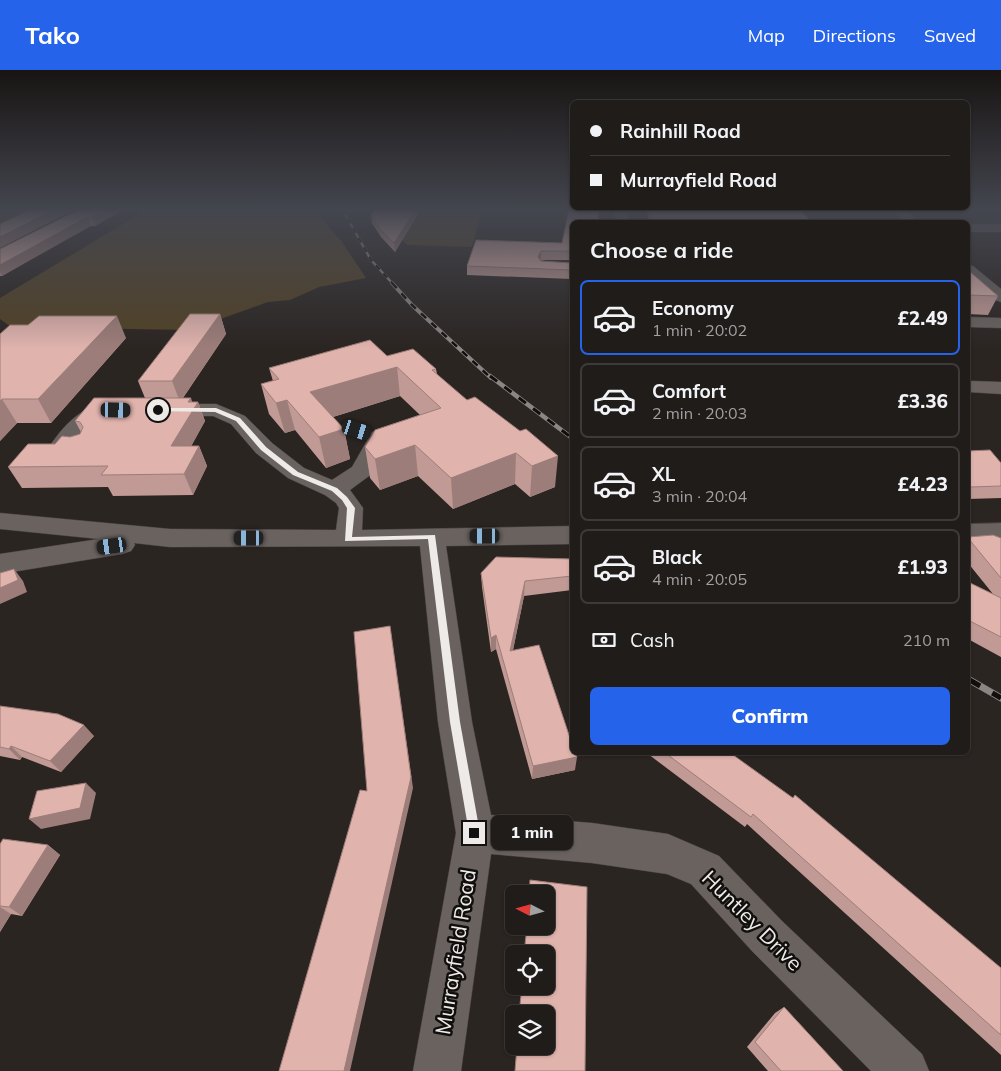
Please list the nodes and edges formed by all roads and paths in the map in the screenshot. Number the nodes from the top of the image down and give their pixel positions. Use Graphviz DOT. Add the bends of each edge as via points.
graph roads {
  1 [pos="970,270"];
  2 [pos="1001,297"];
  3 [pos="970,322"];
  4 [pos="1001,322"];
  5 [pos="972,387"];
  6 [pos="1001,388"];
  7 [pos="357,430"];
  8 [pos="81,448"];
  9 [pos="334,490"];
  10 [pos="0,521"];
  11 [pos="970,532"];
  12 [pos="1001,532"];
  13 [pos="570,535"];
  14 [pos="432,537"];
  15 [pos="170,538"];
  16 [pos="348,539"];
  17 [pos="0,564"];
  18 [pos="474,833"];
  19 [pos="437,1071"];
  20 [pos="905,1071"];
  1 -- 2 [label="street"];
  3 -- 4 [label="street"];
  5 -- 6 [label="street"];
  7 -- 9 [label="street" via="389,436 361,470"];
  8 -- 9 [label="street" via="60,447 81,420 94,411 216,410 238,420 264,448 296,473"];
  9 -- 16 [label="street" via="345,498 351,508"];
  10 -- 15 [label="street"];
  11 -- 12 [label="street"];
  13 -- 14 [label="street"];
  14 -- 16 [label="street"];
  14 -- 18 [label="street, Murrayfield Road" via="455,722"];
  15 -- 16 [label="street"];
  15 -- 17 [label="street"];
  18 -- 19 [label="street, Murrayfield Road"];
  18 -- 20 [label="street, Huntley Drive" via="592,842 668,854 705,870 767,936"];
}
